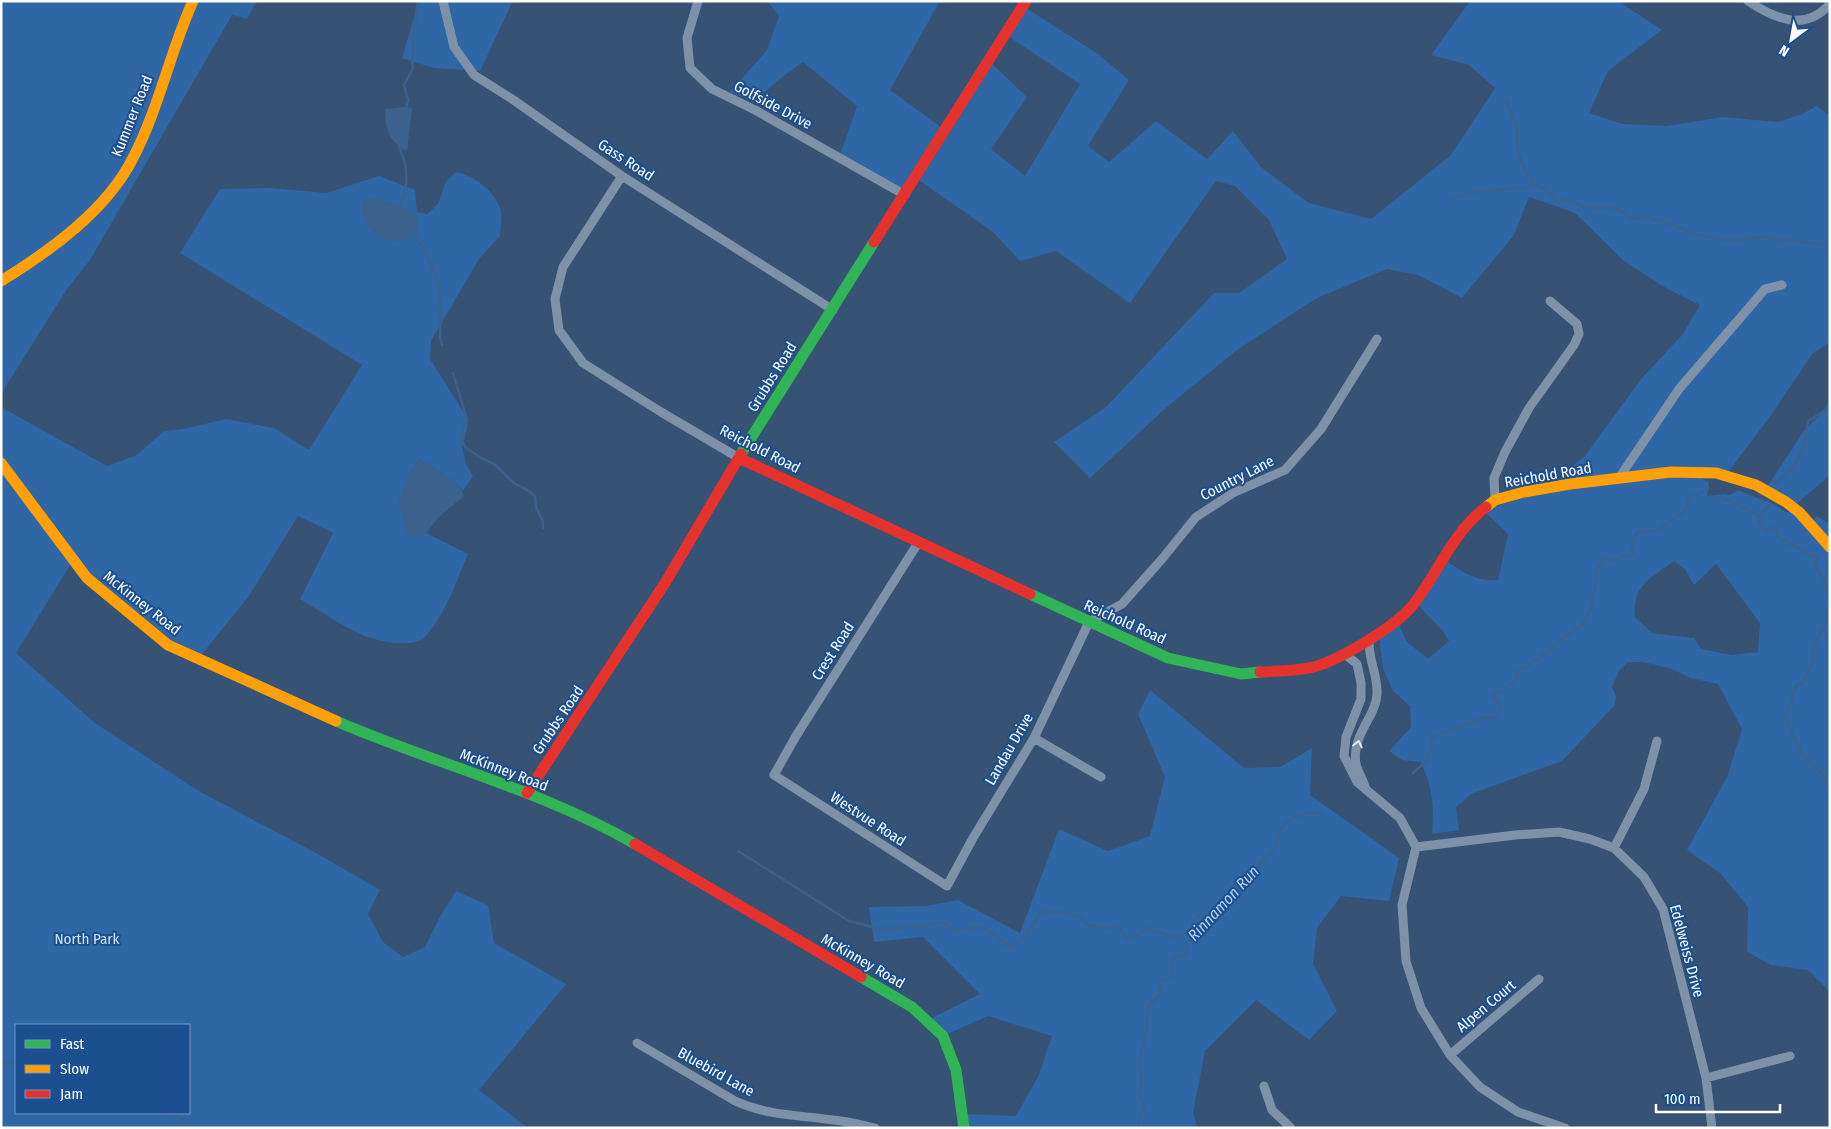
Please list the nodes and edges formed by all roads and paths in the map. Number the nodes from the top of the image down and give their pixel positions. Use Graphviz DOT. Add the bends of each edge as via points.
graph roads {
  1 [pos="193,1"];
  2 [pos="443,1"];
  3 [pos="698,1"];
  4 [pos="1026,1"];
  5 [pos="1748,1"];
  6 [pos="1830,4"];
  7 [pos="622,176"];
  8 [pos="905,195"];
  9 [pos="1,281"];
  10 [pos="1782,285"];
  11 [pos="1550,301"];
  12 [pos="833,310"];
  13 [pos="1377,339"];
  14 [pos="739,458"];
  15 [pos="1,463"];
  16 [pos="1619,478"];
  17 [pos="1495,500"];
  18 [pos="918,543"];
  19 [pos="1830,547"];
  20 [pos="1089,622"];
  21 [pos="1369,640"];
  22 [pos="1345,654"];
  23 [pos="1034,738"];
  24 [pos="1657,741"];
  25 [pos="774,775"];
  26 [pos="1101,777"];
  27 [pos="1366,790"];
  28 [pos="527,793"];
  29 [pos="1416,847"];
  30 [pos="1614,848"];
  31 [pos="947,886"];
  32 [pos="1539,979"];
  33 [pos="637,1043"];
  34 [pos="1450,1055"];
  35 [pos="1790,1056"];
  36 [pos="1706,1078"];
  37 [pos="1264,1086"];
  38 [pos="875,1128"];
  39 [pos="964,1128"];
  40 [pos="1291,1128"];
  41 [pos="1565,1128"];
  42 [pos="1712,1128"];
  1 -- 9 [label="street, Kummer Road" via="147,127 126,170 113,188 75,226 20,270"];
  2 -- 7 [label="street, Gass Road" via="454,47 474,75"];
  3 -- 8 [label="street, Golfside Drive" via="687,38 690,68 712,89"];
  4 -- 8 [label="street, Grubbs Road"];
  5 -- 6 [label="street" via="1772,16 1791,20 1817,14"];
  7 -- 12 [label="street, Gass Road"];
  7 -- 14 [label="street, Reichold Road" via="563,267 555,299 559,330 583,362"];
  8 -- 12 [label="street, Grubbs Road"];
  10 -- 16 [label="street" via="1766,289 1679,389"];
  11 -- 17 [label="street" via="1577,324 1579,334 1529,408 1505,452 1494,478"];
  12 -- 14 [label="street, Grubbs Road"];
  13 -- 20 [label="street, Country Lane" via="1321,429 1285,470 1209,506 1122,604"];
  14 -- 18 [label="street, Reichold Road"];
  14 -- 28 [label="street, Grubbs Road" via="645,614"];
  15 -- 28 [label="street, McKinney Road" via="87,578 168,645 379,740"];
  16 -- 17 [label="street, Reichold Road" via="1524,492"];
  16 -- 19 [label="street, Reichold Road" via="1671,472 1716,473 1756,486 1799,512"];
  17 -- 21 [label="street, Reichold Road" via="1462,531 1412,606"];
  18 -- 20 [label="street, Reichold Road"];
  18 -- 25 [label="street, Crest Road"];
  20 -- 22 [label="street, Reichold Road" via="1168,658 1241,674 1311,668"];
  20 -- 23 [label="street, Landau Drive"];
  21 -- 22 [label="street, Reichold Road"];
  27 -- 21 [label="street, one-way" via="1356,766 1356,750 1377,696"];
  22 -- 27 [label="street" via="1357,664 1362,683 1361,699 1346,737 1344,756 1356,782"];
  23 -- 26 [label="street"];
  23 -- 31 [label="street, Landau Drive" via="972,838"];
  24 -- 30 [label="street" via="1644,789"];
  25 -- 31 [label="street, Westvue Road"];
  27 -- 29 [label="street" via="1400,818"];
  28 -- 39 [label="street, McKinney Road" via="616,833 912,1007 943,1036 956,1070"];
  29 -- 30 [label="street, Edelweiss Drive" via="1560,832 1590,838"];
  29 -- 34 [label="street" via="1402,905 1406,961 1421,1008"];
  30 -- 36 [label="street, Edelweiss Drive" via="1644,877 1664,909"];
  32 -- 34 [label="street, Alpen Court"];
  33 -- 38 [label="street, Bluebird Lane" via="748,1108"];
  34 -- 41 [label="street" via="1480,1087 1518,1112"];
  35 -- 36 [label="street"];
  36 -- 42 [label="street, Edelweiss Drive"];
  37 -- 40 [label="street" via="1272,1110"];
}
